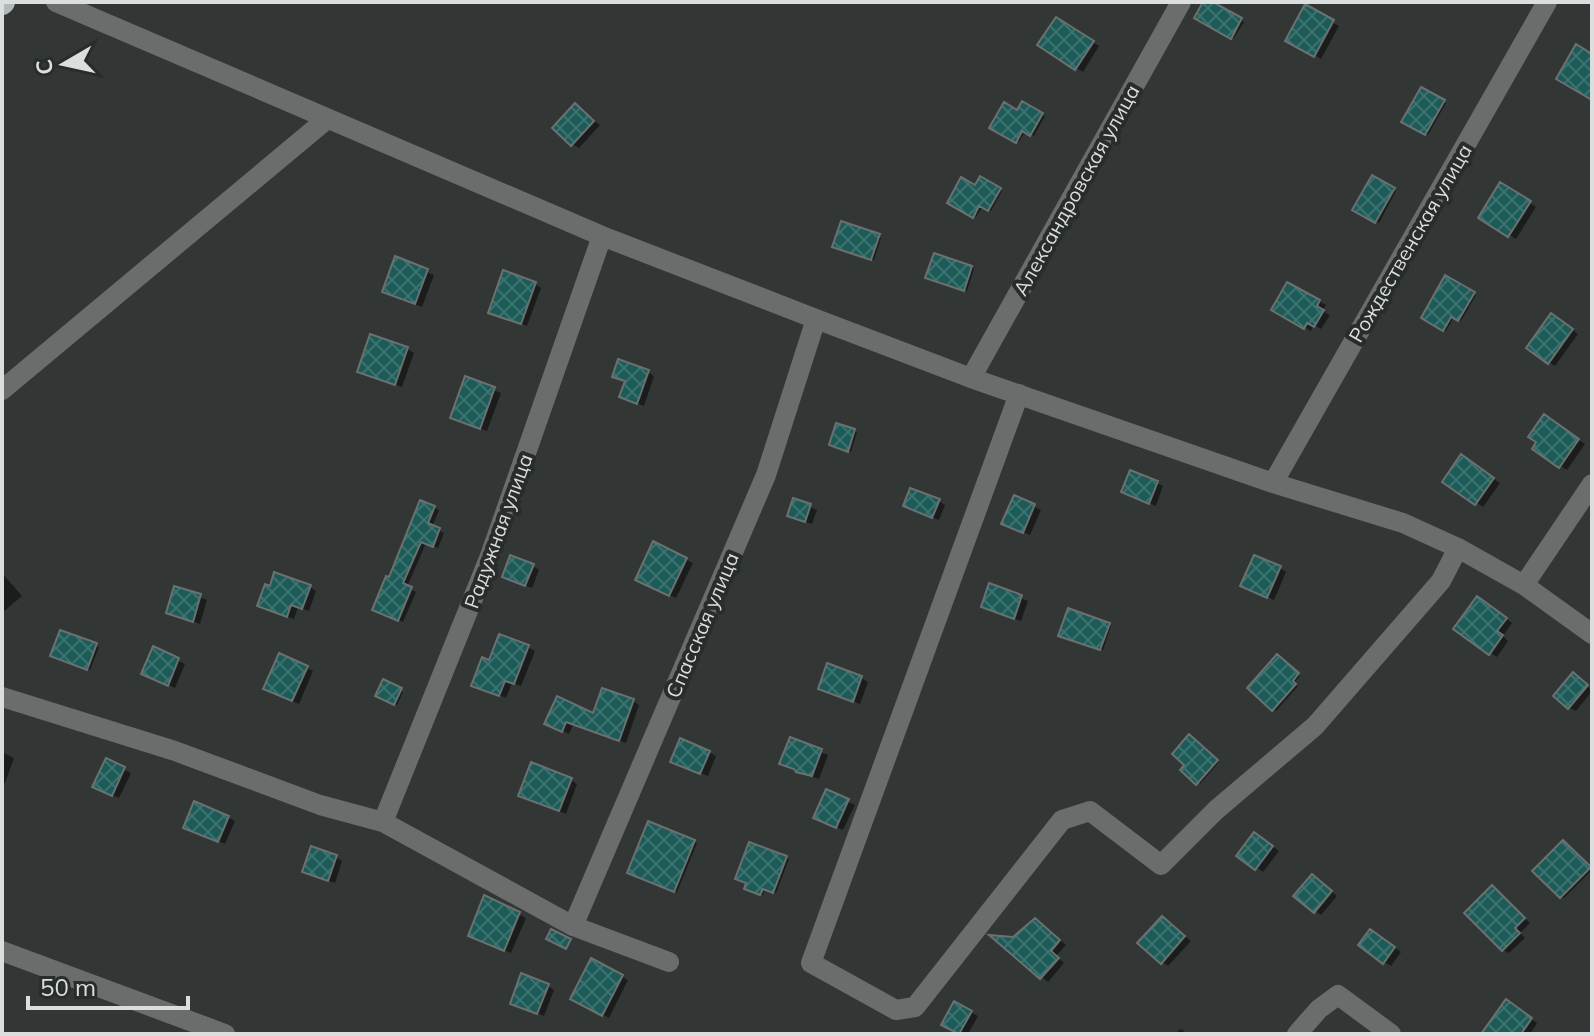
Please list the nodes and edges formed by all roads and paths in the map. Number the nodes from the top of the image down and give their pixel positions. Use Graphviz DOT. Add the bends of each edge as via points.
graph roads {
  1 [pos="56,2"];
  2 [pos="1181,2"];
  3 [pos="1547,2"];
  4 [pos="327,119"];
  5 [pos="602,236"];
  6 [pos="816,319"];
  7 [pos="971,378"];
  8 [pos="2,390"];
  9 [pos="1019,394"];
  10 [pos="1273,483"];
  11 [pos="1592,484"];
  12 [pos="1458,548"];
  13 [pos="1524,585"];
  14 [pos="1592,634"];
  15 [pos="2,697"];
  16 [pos="383,822"];
  17 [pos="573,926"];
  18 [pos="2,951"];
  19 [pos="669,962"];
  20 [pos="225,1034"];
  21 [pos="1297,1034"];
  22 [pos="1391,1034"];
  1 -- 4 [label="street"];
  2 -- 7 [label="street, Александровская улица"];
  3 -- 10 [label="street, Рождественская улица"];
  4 -- 5 [label="street"];
  4 -- 8 [label="street"];
  5 -- 6 [label="street"];
  5 -- 16 [label="street, Радужная улица" via="490,556"];
  6 -- 7 [label="street"];
  6 -- 17 [label="street, Спасская улица" via="766,475"];
  7 -- 9 [label="street"];
  9 -- 10 [label="street"];
  9 -- 12 [label="street" via="811,963 896,1010 915,1007 1062,820 1090,811 1161,865 1315,726 1441,581"];
  10 -- 12 [label="street" via="1403,523"];
  11 -- 13 [label="street"];
  12 -- 13 [label="street"];
  13 -- 14 [label="street"];
  15 -- 16 [label="street"];
  16 -- 17 [label="street"];
  17 -- 19 [label="street"];
  18 -- 20 [label="street"];
  21 -- 22 [label="street" via="1338,995"];
}
